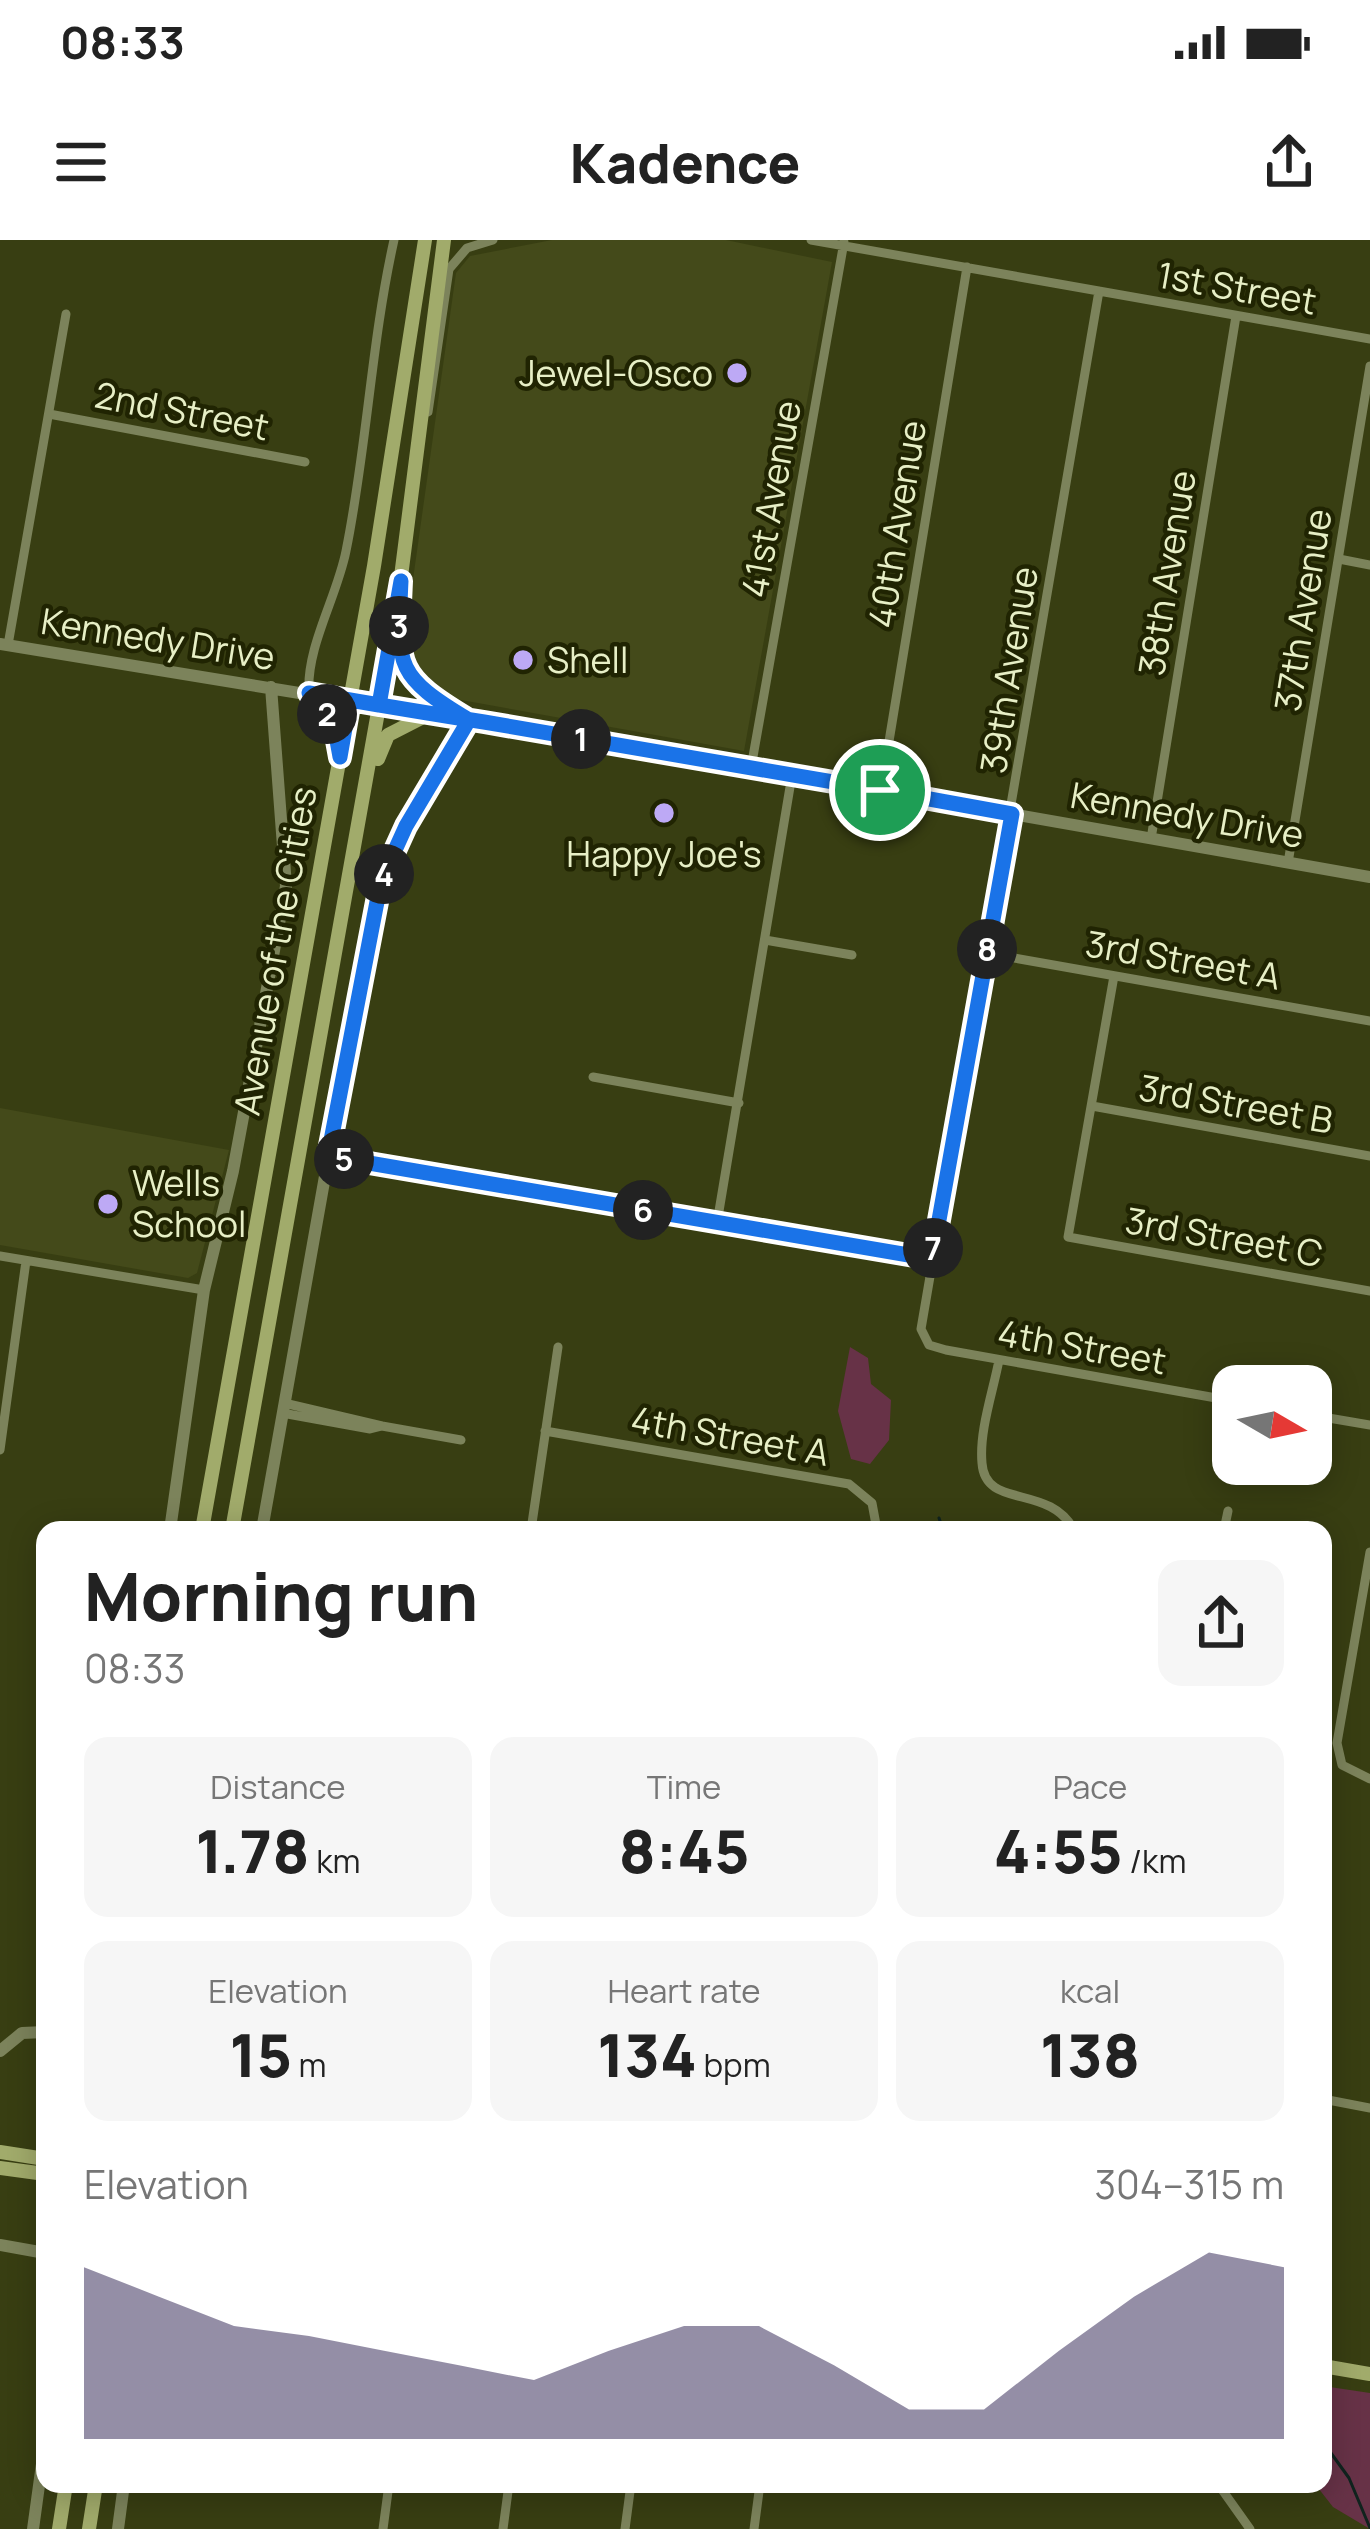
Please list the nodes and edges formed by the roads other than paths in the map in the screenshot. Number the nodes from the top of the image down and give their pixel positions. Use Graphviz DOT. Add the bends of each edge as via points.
graph roads {
  1 [pos="394,240"];
  2 [pos="425,240"];
  3 [pos="444,240"];
  4 [pos="493,240"];
  5 [pos="811,240"];
  6 [pos="844,243"];
  7 [pos="967,267"];
  8 [pos="1099,291"];
  9 [pos="66,314"];
  10 [pos="1236,316"];
  11 [pos="1370,339"];
  12 [pos="1370,366"];
  13 [pos="49,414"];
  14 [pos="419,452"];
  15 [pos="305,462"];
  16 [pos="1339,560"];
  17 [pos="1370,565"];
  18 [pos="401,581"];
  19 [pos="4,645"];
  20 [pos="271,687"];
  21 [pos="309,693"];
  22 [pos="350,700"];
  23 [pos="379,705"];
  24 [pos="429,714"];
  25 [pos="469,720"];
  26 [pos="340,757"];
  27 [pos="751,768"];
  28 [pos="792,775"];
  29 [pos="880,790"];
  30 [pos="1012,814"];
  31 [pos="1151,838"];
  32 [pos="1288,863"];
  33 [pos="1370,877"];
  34 [pos="765,940"];
  35 [pos="986,953"];
  36 [pos="852,955"];
  37 [pos="334,957"];
  38 [pos="1114,976"];
  39 [pos="1370,1021"];
  40 [pos="593,1077"];
  41 [pos="739,1103"];
  42 [pos="1092,1106"];
  43 [pos="328,1156"];
  44 [pos="1370,1156"];
  45 [pos="717,1223"];
  46 [pos="0,1256"];
  47 [pos="932,1259"];
  48 [pos="26,1261"];
  49 [pos="204,1290"];
  50 [pos="1370,1291"];
  51 [pos="926,1339"];
  52 [pos="557,1347"];
  53 [pos="999,1360"];
  54 [pos="1212,1397"];
  55 [pos="283,1408"];
  56 [pos="1332,1419"];
  57 [pos="1370,1425"];
  58 [pos="545,1431"];
  59 [pos="1,1436"];
  60 [pos="461,1440"];
  61 [pos="0,1450"];
  62 [pos="1228,1511"];
  63 [pos="171,1521"];
  64 [pos="204,1521"];
  65 [pos="234,1521"];
  66 [pos="264,1521"];
  67 [pos="532,1521"];
  68 [pos="875,1521"];
  69 [pos="1066,1521"];
  70 [pos="1226,1521"];
  71 [pos="1370,1552"];
  72 [pos="1332,1720"];
  73 [pos="1340,1721"];
  74 [pos="1370,1779"];
  75 [pos="36,2034"];
  76 [pos="0,2051"];
  77 [pos="1332,2100"];
  78 [pos="1370,2108"];
  79 [pos="0,2152"];
  80 [pos="36,2158"];
  81 [pos="0,2168"];
  82 [pos="36,2173"];
  83 [pos="0,2246"];
  84 [pos="36,2252"];
  85 [pos="1332,2368"];
  86 [pos="1370,2374"];
  87 [pos="38,2493"];
  88 [pos="65,2493"];
  89 [pos="94,2493"];
  90 [pos="123,2493"];
  91 [pos="388,2493"];
  92 [pos="508,2493"];
  93 [pos="630,2493"];
  94 [pos="759,2493"];
  95 [pos="1224,2493"];
  96 [pos="33,2529"];
  97 [pos="59,2529"];
  98 [pos="89,2529"];
  99 [pos="118,2529"];
  100 [pos="382,2529"];
  101 [pos="503,2529"];
  102 [pos="626,2529"];
  103 [pos="754,2529"];
  104 [pos="1250,2529"];
  1 -- 21 [label="street" via="346,553"];
  2 -- 22 [label="main road, Avenue of the Cities"];
  3 -- 14 [label="main road, Avenue of the Cities"];
  4 -- 14 [label="street" via="467,248 449,269"];
  5 -- 6 [label="street, 1st Street"];
  6 -- 7 [label="street, 1st Street"];
  6 -- 27 [label="street, 41st Avenue"];
  7 -- 8 [label="street, 1st Street"];
  7 -- 29 [label="street, 40th Avenue"];
  8 -- 10 [label="street, 1st Street"];
  8 -- 30 [label="street, 39th Avenue"];
  9 -- 13 [label="street"];
  10 -- 11 [label="street, 1st Street"];
  10 -- 31 [label="street, 38th Avenue"];
  12 -- 16 [label="street, 37th Avenue"];
  13 -- 15 [label="street, 2nd Street"];
  13 -- 19 [label="street"];
  14 -- 18 [label="main road, Avenue of the Cities"];
  16 -- 17 [label="street"];
  16 -- 32 [label="street, 37th Avenue"];
  18 -- 23 [label="main road, Avenue of the Cities"];
  18 -- 25 [label="main road" via="402,662 415,686"];
  19 -- 20 [label="street, Kennedy Drive"];
  20 -- 21 [label="street, Kennedy Drive"];
  20 -- 49 [label="street, Avenue of the Cities" via="286,886"];
  21 -- 22 [label="street, Kennedy Drive"];
  21 -- 26 [label="main road" via="334,724"];
  22 -- 23 [label="street, Kennedy Drive"];
  22 -- 26 [label="main road, Avenue of the Cities"];
  23 -- 24 [label="street, Kennedy Drive"];
  23 -- 37 [label="main road, Avenue of the Cities"];
  24 -- 25 [label="street, Kennedy Drive"];
  24 -- 37 [label="main road" via="382,746"];
  25 -- 27 [label="street, Kennedy Drive"];
  25 -- 43 [label="street" via="381,881"];
  26 -- 64 [label="main road, Avenue of the Cities"];
  27 -- 28 [label="street, Kennedy Drive"];
  28 -- 29 [label="street, Kennedy Drive"];
  28 -- 34 [label="street"];
  29 -- 30 [label="street, Kennedy Drive"];
  30 -- 31 [label="street, Kennedy Drive"];
  30 -- 35 [label="street, 39th Avenue"];
  31 -- 32 [label="street, Kennedy Drive"];
  32 -- 33 [label="street, Kennedy Drive"];
  34 -- 36 [label="street"];
  34 -- 41 [label="street"];
  35 -- 38 [label="street, 3rd Street A"];
  35 -- 47 [label="street, 39th Avenue"];
  37 -- 65 [label="main road, Avenue of the Cities"];
  38 -- 39 [label="street, 3rd Street A"];
  38 -- 42 [label="street"];
  40 -- 41 [label="street"];
  41 -- 45 [label="street"];
  42 -- 44 [label="street, 3rd Street B"];
  42 -- 50 [label="street, 3rd Street C" via="1068,1237"];
  43 -- 45 [label="street"];
  43 -- 55 [label="street"];
  45 -- 47 [label="street"];
  46 -- 48 [label="street"];
  47 -- 51 [label="street, 39th Avenue" via="921,1313"];
  48 -- 49 [label="street"];
  48 -- 59 [label="street"];
  49 -- 63 [label="street, Avenue of the Cities"];
  51 -- 53 [label="street, 4th Street"];
  52 -- 58 [label="street"];
  53 -- 54 [label="street, 4th Street"];
  53 -- 69 [label="street" via="985,1477 1000,1492 1051,1503"];
  55 -- 60 [label="street"];
  55 -- 66 [label="street"];
  56 -- 57 [label="street"];
  58 -- 67 [label="street"];
  58 -- 68 [label="street, 4th Street A" via="849,1484 872,1503"];
  59 -- 61 [label="street"];
  62 -- 70 [label="street"];
  71 -- 73 [label="street"];
  72 -- 73 [label="street"];
  73 -- 74 [label="street" via="1342,1765"];
  75 -- 76 [label="street" via="15,2037"];
  77 -- 78 [label="street"];
  79 -- 80 [label="main road"];
  81 -- 82 [label="main road"];
  83 -- 84 [label="street"];
  85 -- 86 [label="main road"];
  87 -- 96 [label="street"];
  88 -- 97 [label="main road"];
  89 -- 98 [label="main road"];
  90 -- 99 [label="street"];
  91 -- 100 [label="street"];
  92 -- 101 [label="street"];
  93 -- 102 [label="street"];
  94 -- 103 [label="street"];
  95 -- 104 [label="street"];
}
